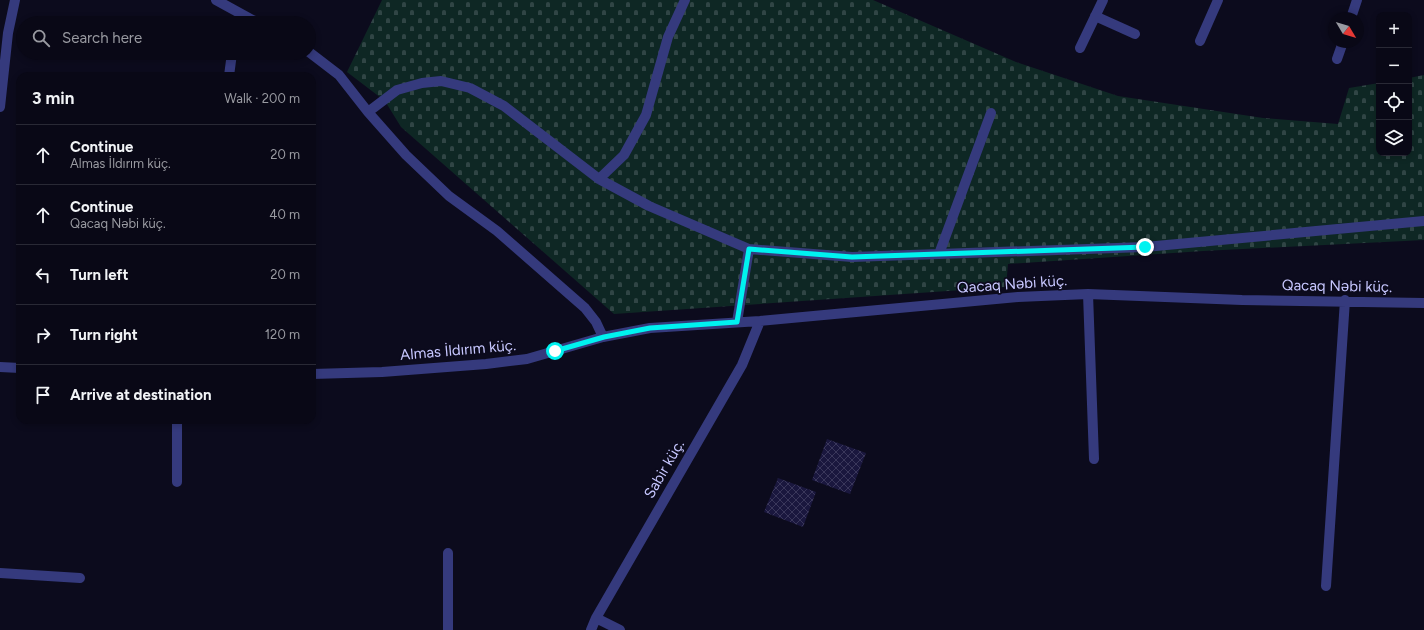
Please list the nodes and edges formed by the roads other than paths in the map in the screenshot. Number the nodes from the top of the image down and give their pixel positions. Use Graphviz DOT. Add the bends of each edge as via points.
graph roads {
  1 [pos="15,0"];
  2 [pos="216,0"];
  3 [pos="685,0"];
  4 [pos="1103,0"];
  5 [pos="1218,0"];
  6 [pos="1357,0"];
  7 [pos="1353,12"];
  8 [pos="238,16"];
  9 [pos="1095,16"];
  10 [pos="1135,34"];
  11 [pos="1200,41"];
  12 [pos="1080,48"];
  13 [pos="1341,48"];
  14 [pos="316,57"];
  15 [pos="1337,59"];
  16 [pos="231,60"];
  17 [pos="230,72"];
  18 [pos="0,107"];
  19 [pos="368,112"];
  20 [pos="991,113"];
  21 [pos="599,179"];
  22 [pos="1424,221"];
  23 [pos="749,249"];
  24 [pos="939,254"];
  25 [pos="1088,294"];
  26 [pos="1345,300"];
  27 [pos="1424,303"];
  28 [pos="760,321"];
  29 [pos="737,322"];
  30 [pos="604,337"];
  31 [pos="0,367"];
  32 [pos="16,368"];
  33 [pos="316,374"];
  34 [pos="177,424"];
  35 [pos="1094,459"];
  36 [pos="177,482"];
  37 [pos="448,554"];
  38 [pos="0,573"];
  39 [pos="80,578"];
  40 [pos="1326,586"];
  41 [pos="596,618"];
  42 [pos="448,630"];
  43 [pos="591,630"];
  44 [pos="620,630"];
  1 -- 18 [label="street" via="8,34"];
  2 -- 8 [label="street"];
  3 -- 21 [label="street" via="668,37 646,114 624,155"];
  4 -- 9 [label="street"];
  5 -- 11 [label="street"];
  6 -- 7 [label="street"];
  9 -- 10 [label="street"];
  9 -- 12 [label="street"];
  13 -- 15 [label="street"];
  14 -- 19 [label="street" via="339,75"];
  16 -- 17 [label="street"];
  19 -- 21 [label="street" via="397,90 422,83 442,82 470,88 504,106"];
  19 -- 30 [label="street" via="406,155 449,196 497,231 585,308"];
  20 -- 24 [label="street"];
  21 -- 23 [label="street" via="649,206"];
  22 -- 24 [label="street" via="1145,247"];
  23 -- 24 [label="street" via="852,257"];
  23 -- 29 [label="street"];
  25 -- 26 [label="street, Qacaq Nəbi küç." via="1242,300"];
  25 -- 28 [label="street, Qacaq Nəbi küç." via="1018,297"];
  25 -- 35 [label="street"];
  26 -- 27 [label="street, Qacaq Nəbi küç."];
  26 -- 40 [label="street"];
  28 -- 29 [label="street, Qacaq Nəbi küç."];
  28 -- 41 [label="street, Sabir küç." via="742,365"];
  29 -- 30 [label="street, Qacaq Nəbi küç." via="650,328"];
  30 -- 33 [label="street, Almas İldırım küç." via="527,358 486,364"];
  31 -- 32 [label="street"];
  34 -- 36 [label="street"];
  37 -- 42 [label="street"];
  38 -- 39 [label="street"];
  41 -- 43 [label="street, Sabir küç."];
  41 -- 44 [label="street"];
}
